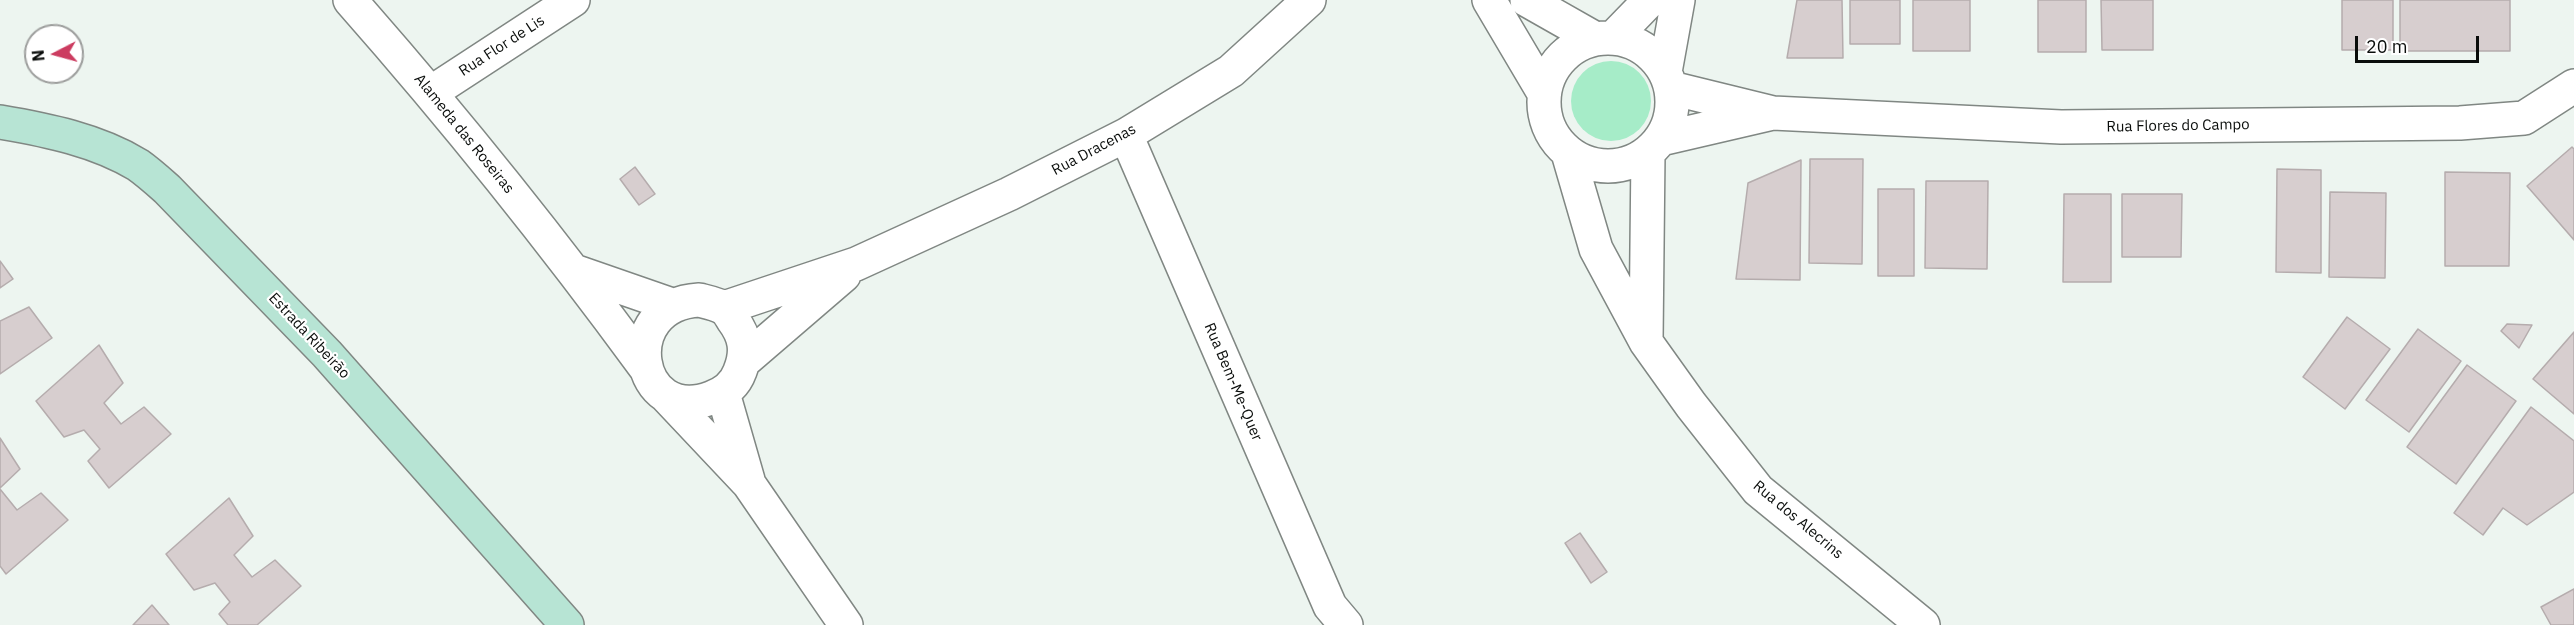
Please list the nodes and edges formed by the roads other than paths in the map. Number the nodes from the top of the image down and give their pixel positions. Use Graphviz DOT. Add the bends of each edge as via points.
graph roads {
  1 [pos="350,0"];
  2 [pos="573,0"];
  3 [pos="1309,0"];
  4 [pos="1489,0"];
  5 [pos="1527,0"];
  6 [pos="1650,0"];
  7 [pos="1678,0"];
  8 [pos="1604,38"];
  9 [pos="1668,80"];
  10 [pos="2574,86"];
  11 [pos="432,92"];
  12 [pos="1544,93"];
  13 [pos="1773,113"];
  14 [pos="0,123"];
  15 [pos="1126,135"];
  16 [pos="1655,146"];
  17 [pos="1568,153"];
  18 [pos="856,264"];
  19 [pos="574,271"];
  20 [pos="672,305"];
  21 [pos="724,308"];
  22 [pos="1646,342"];
  23 [pos="744,361"];
  24 [pos="645,367"];
  25 [pos="723,393"];
  26 [pos="666,396"];
  27 [pos="749,484"];
  28 [pos="567,625"];
  29 [pos="846,625"];
  30 [pos="1346,625"];
  31 [pos="1923,625"];
  1 -- 11 [label="street, Alameda das Roseiras"];
  2 -- 11 [label="street, Rua Flor de Lis"];
  3 -- 15 [label="street, Rua Dracenas" via="1231,71"];
  4 -- 12 [label="street"];
  5 -- 8 [label="street"];
  6 -- 8 [label="street"];
  7 -- 9 [label="street"];
  8 -- 9 [label="street" via="1632,41 1649,51"];
  8 -- 12 [label="street" via="1576,45 1561,58 1549,74"];
  9 -- 13 [label="street, Rua Flores do Campo"];
  9 -- 16 [label="street" via="1673,102 1670,121"];
  10 -- 13 [label="street, Rua Flores do Campo" via="2524,118 2460,123 2061,127"];
  11 -- 19 [label="street, Alameda das Roseiras"];
  12 -- 17 [label="street" via="1545,115 1553,136"];
  13 -- 16 [label="street, Rua Flores do Campo"];
  14 -- 28 [label="street, Estrada Ribeirão" via="41,129 107,151 139,166 167,189 327,354"];
  15 -- 18 [label="street, Rua Dracenas"];
  15 -- 30 [label="street, Rua Bem-Me-Quer" via="1330,606"];
  16 -- 17 [label="street" via="1630,164 1609,167 1587,164"];
  16 -- 22 [label="street"];
  17 -- 22 [label="street, Rua dos Alecrins" via="1596,249"];
  18 -- 21 [label="street, Rua Dracenas"];
  18 -- 23 [label="street, Rua Dracenas"];
  19 -- 20 [label="street"];
  19 -- 24 [label="street, Alameda das Roseiras"];
  20 -- 21 [label="street" via="699,300"];
  20 -- 24 [label="street" via="654,321 644,345"];
  21 -- 23 [label="street" via="741,332"];
  22 -- 31 [label="street, Rua dos Alecrins" via="1758,490"];
  23 -- 25 [label="street" via="738,376"];
  24 -- 26 [label="street" via="652,382"];
  25 -- 26 [label="street" via="701,402"];
  25 -- 27 [label="street"];
  26 -- 27 [label="street"];
  27 -- 29 [label="street"];
}
